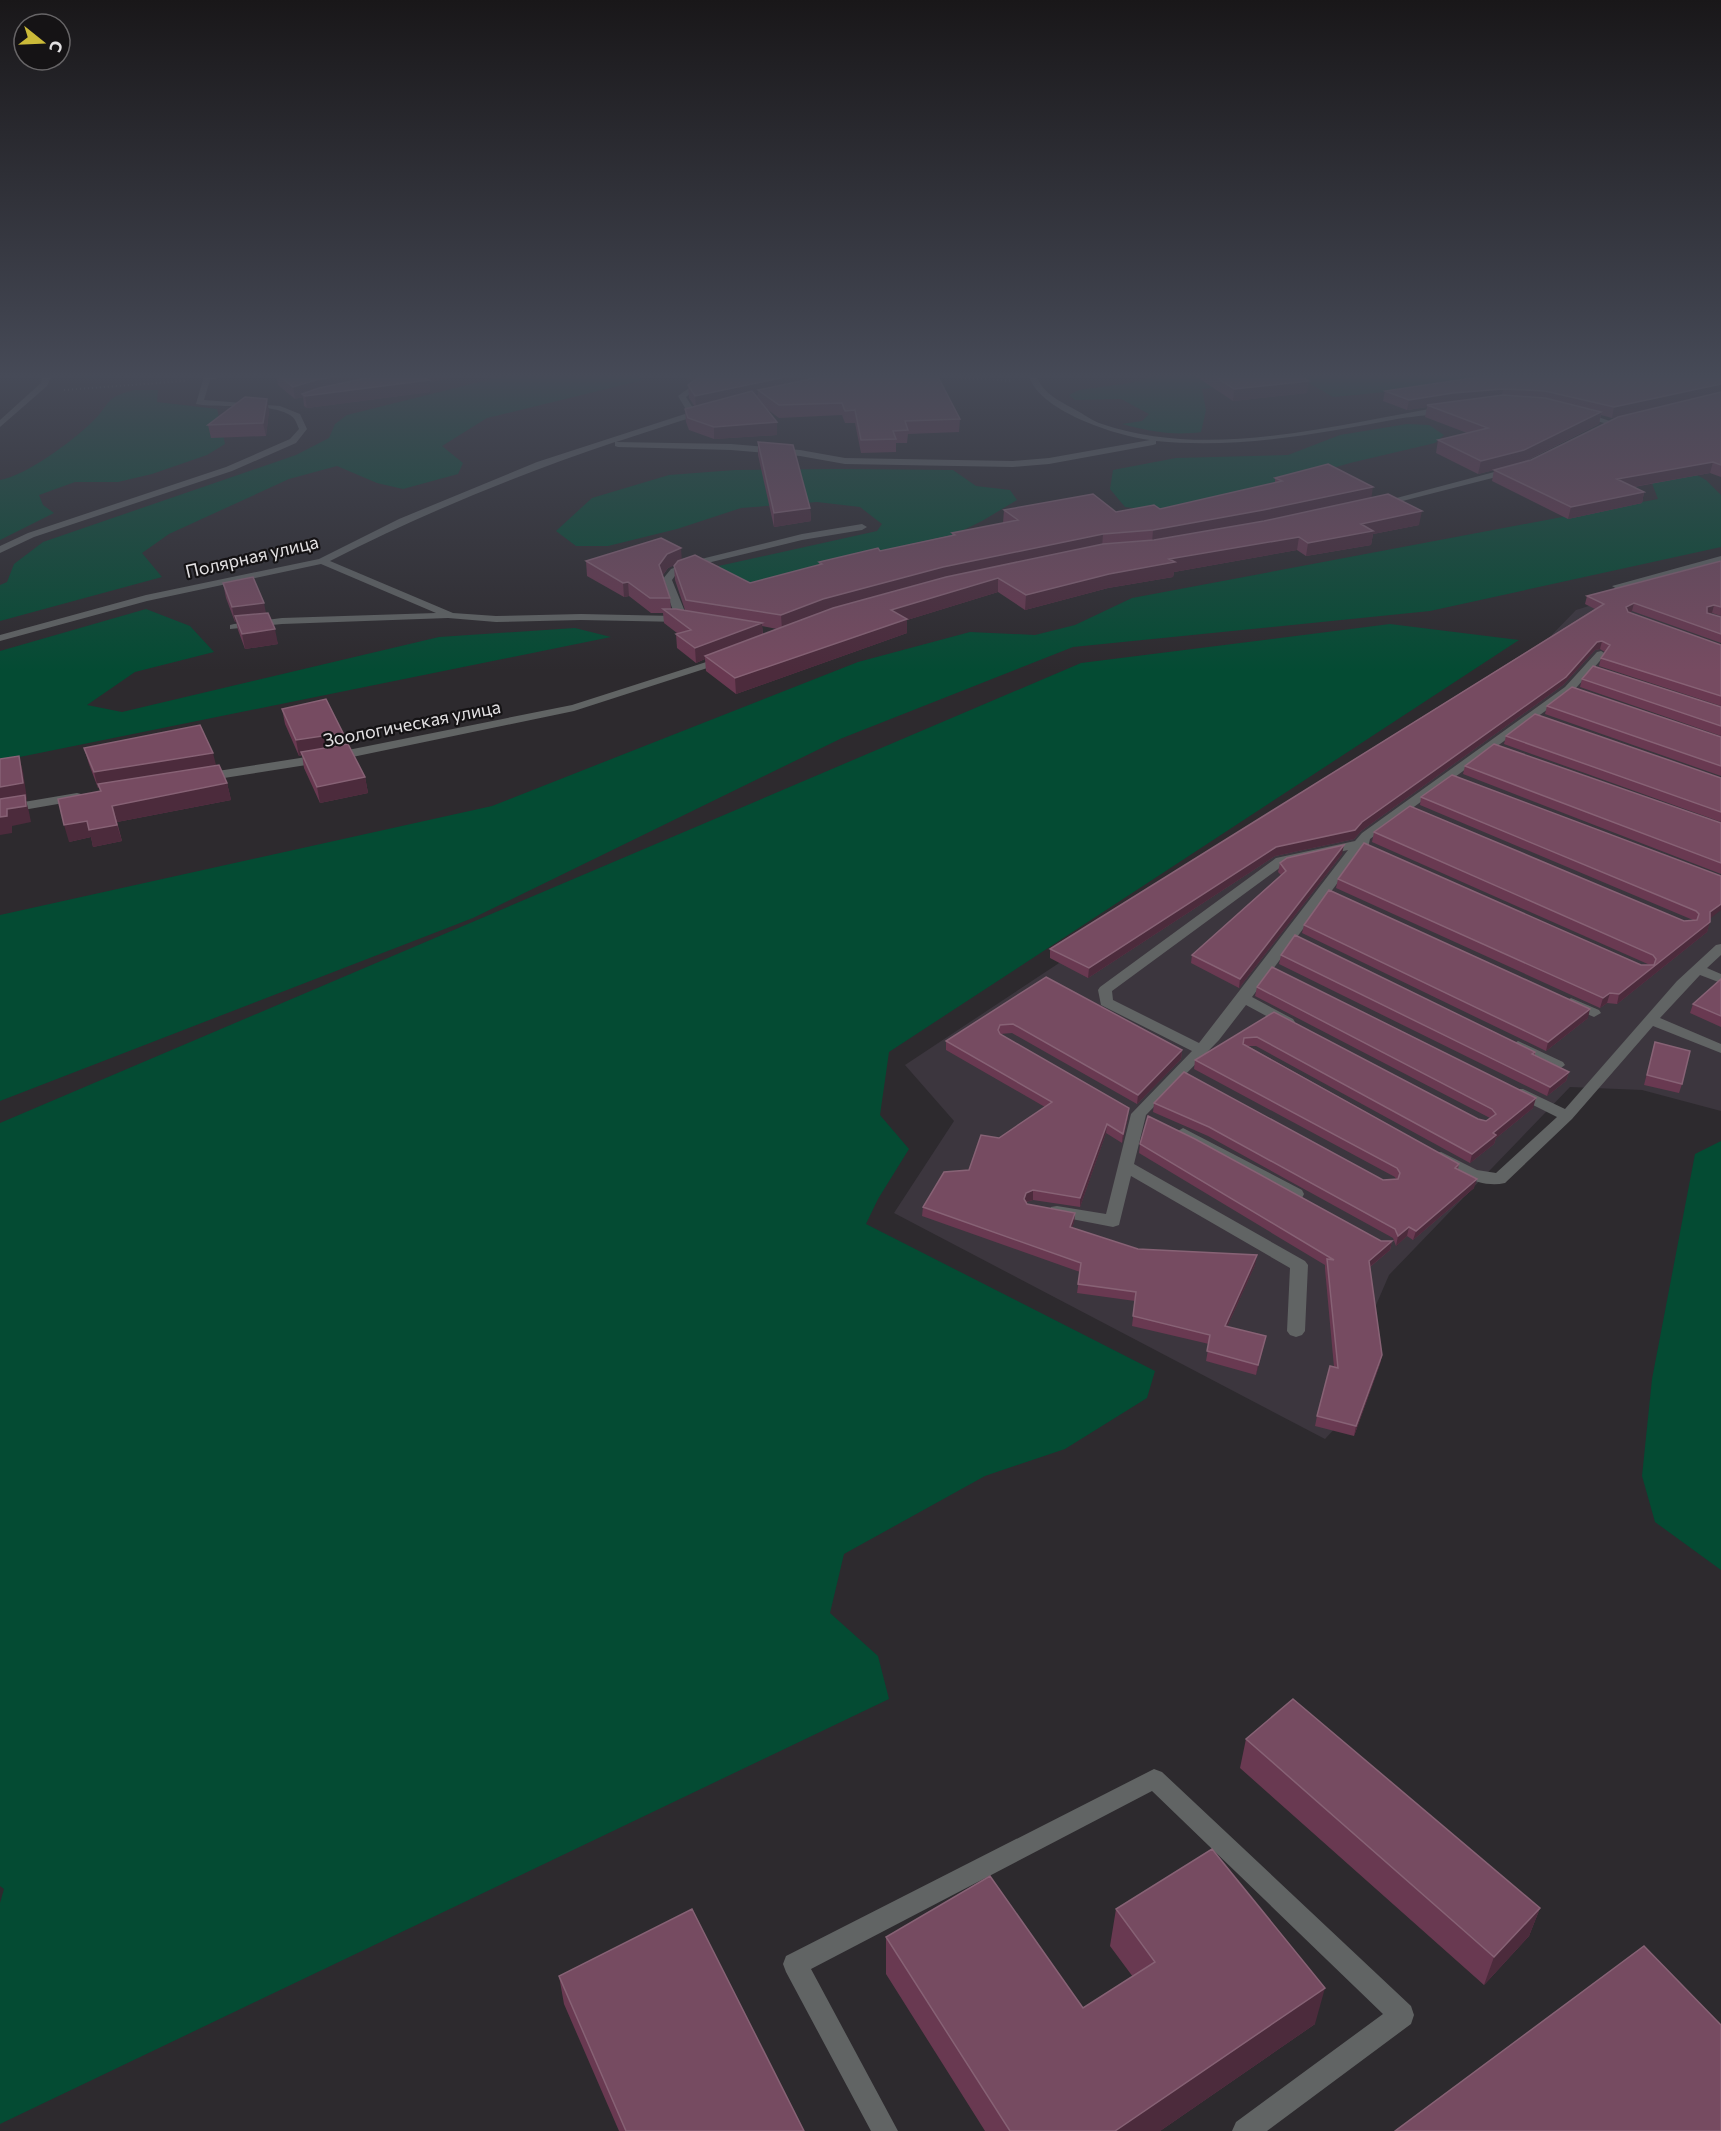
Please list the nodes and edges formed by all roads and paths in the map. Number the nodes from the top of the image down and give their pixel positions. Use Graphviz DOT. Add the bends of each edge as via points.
graph roads {
  1 [pos="219,472"];
  2 [pos="519,472"];
  3 [pos="1503,472"];
  4 [pos="1368,506"];
  5 [pos="862,527"];
  6 [pos="0,550"];
  7 [pos="1721,559"];
  8 [pos="322,561"];
  9 [pos="1617,586"];
  10 [pos="451,616"];
  11 [pos="681,618"];
  12 [pos="693,620"];
  13 [pos="234,627"];
  14 [pos="0,638"];
  15 [pos="741,653"];
  16 [pos="1601,654"];
  17 [pos="1569,689"];
  18 [pos="1602,700"];
  19 [pos="199,778"];
  20 [pos="86,796"];
  21 [pos="0,810"];
  22 [pos="1366,846"];
  23 [pos="1721,948"];
  24 [pos="1698,969"];
  25 [pos="1721,979"];
  26 [pos="1243,998"];
  27 [pos="1562,998"];
  28 [pos="1594,1013"];
  29 [pos="1652,1020"];
  30 [pos="1306,1031"];
  31 [pos="1505,1039"];
  32 [pos="1721,1048"];
  33 [pos="1201,1050"];
  34 [pos="1558,1065"];
  35 [pos="1502,1084"];
  36 [pos="1134,1111"];
  37 [pos="1566,1116"];
  38 [pos="1423,1147"];
  39 [pos="1125,1166"];
  40 [pos="1314,1204"];
  41 [pos="1044,1209"];
  42 [pos="1296,1331"];
  43 [pos="885,2131"];
  44 [pos="1245,2131"];
  1 -- 6 [label="street" via="31,535"];
  2 -- 8 [label="street, Полярная улица" via="412,516"];
  3 -- 4 [label="street"];
  5 -- 11 [label="street" via="802,537 674,571 667,580"];
  7 -- 9 [label="street"];
  8 -- 10 [label="street"];
  8 -- 14 [label="street, Полярная улица" via="146,598"];
  10 -- 11 [label="street"];
  10 -- 13 [label="street" via="282,621"];
  11 -- 12 [label="street"];
  15 -- 19 [label="street, Зоологическая улица" via="574,708 339,756"];
  16 -- 17 [label="street" via="1595,670"];
  17 -- 18 [label="street"];
  17 -- 22 [label="street" via="1537,718 1455,778 1366,836"];
  20 -- 21 [label="street"];
  22 -- 26 [label="street" via="1272,969"];
  22 -- 33 [label="street" via="1281,861 1106,990 1106,1002"];
  23 -- 24 [label="street"];
  24 -- 25 [label="street"];
  24 -- 29 [label="street"];
  26 -- 30 [label="street"];
  26 -- 33 [label="street"];
  27 -- 28 [label="street"];
  29 -- 32 [label="street"];
  29 -- 37 [label="street"];
  31 -- 34 [label="street"];
  33 -- 36 [label="street" via="1186,1074"];
  35 -- 37 [label="street"];
  36 -- 39 [label="street"];
  36 -- 40 [label="street" via="1201,1142"];
  37 -- 38 [label="street" via="1499,1179 1473,1175"];
  39 -- 41 [label="street" via="1113,1221"];
  39 -- 42 [label="street" via="1299,1265"];
  43 -- 44 [label="street" via="795,1964 1154,1779 1402,2015"];
}
